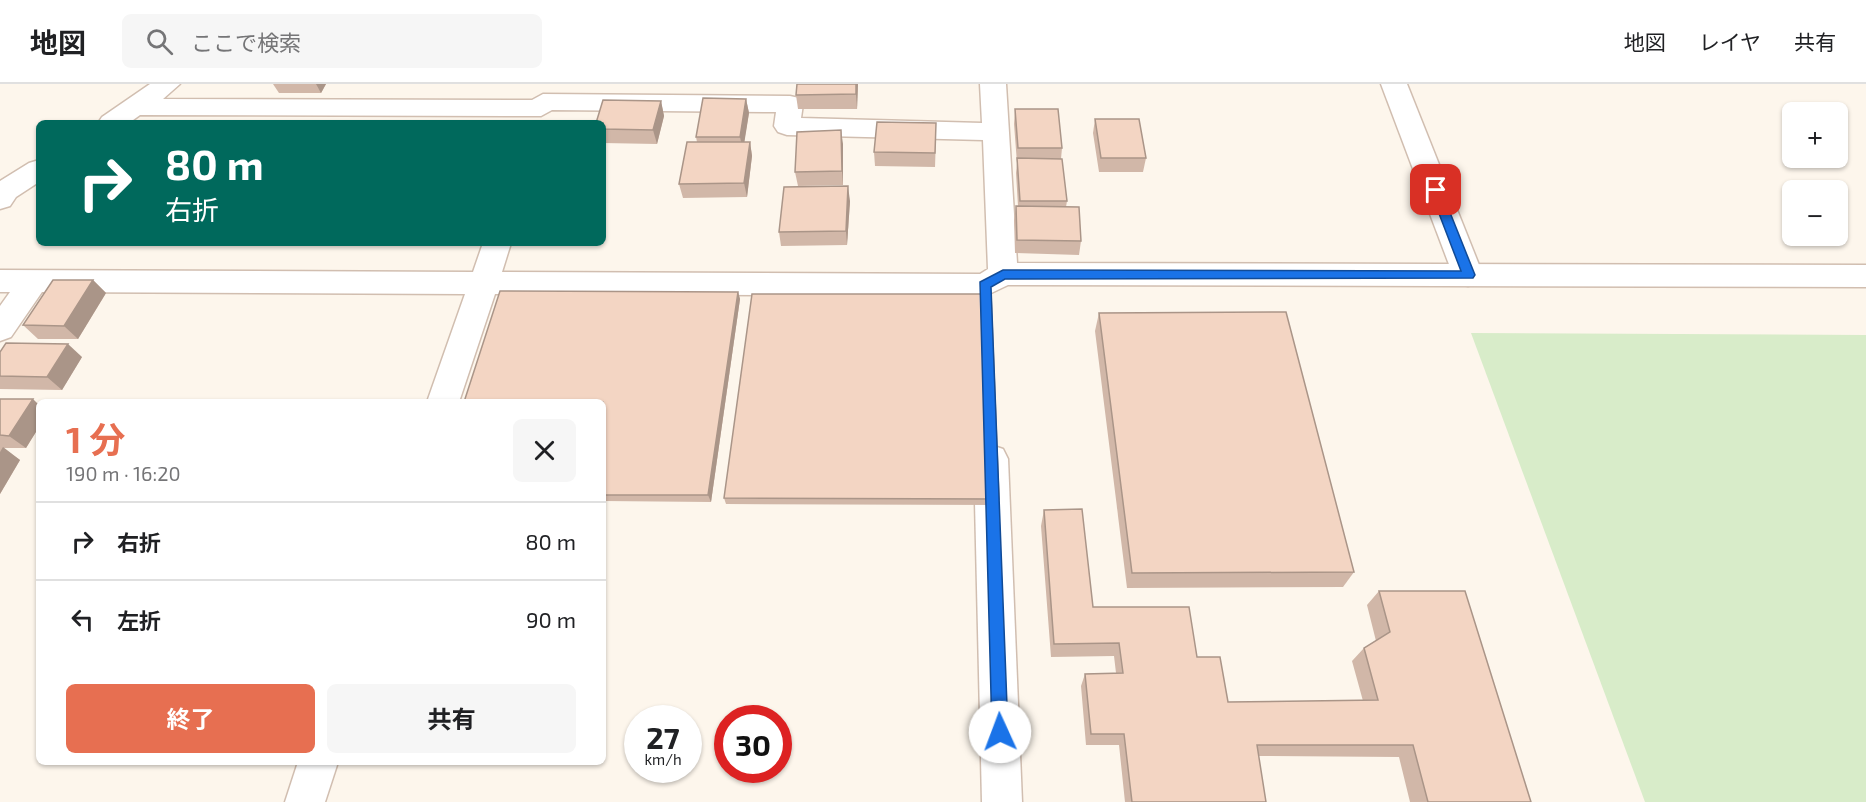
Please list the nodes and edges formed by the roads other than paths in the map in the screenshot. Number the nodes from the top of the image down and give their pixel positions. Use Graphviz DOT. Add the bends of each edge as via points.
graph roads {
  1 [pos="167,84"];
  2 [pos="993,84"];
  3 [pos="1394,84"];
  4 [pos="542,104"];
  5 [pos="135,107"];
  6 [pos="116,120"];
  7 [pos="996,132"];
  8 [pos="36,171"];
  9 [pos="0,199"];
  10 [pos="496,246"];
  11 [pos="1468,275"];
  12 [pos="1866,276"];
  13 [pos="994,280"];
  14 [pos="0,281"];
  15 [pos="34,281"];
  16 [pos="484,282"];
  17 [pos="986,320"];
  18 [pos="0,330"];
  19 [pos="444,399"];
  20 [pos="990,426"];
  21 [pos="317,765"];
  22 [pos="305,802"];
  23 [pos="1002,802"];
  1 -- 5 [label="street"];
  2 -- 7 [label="street"];
  3 -- 11 [label="street"];
  4 -- 5 [label="street"];
  4 -- 7 [label="street" via="790,104 787,126"];
  5 -- 6 [label="street"];
  7 -- 13 [label="street"];
  8 -- 9 [label="street" via="6,190"];
  10 -- 16 [label="street"];
  11 -- 12 [label="street"];
  11 -- 13 [label="street"];
  13 -- 16 [label="street"];
  13 -- 17 [label="street"];
  14 -- 15 [label="street"];
  15 -- 16 [label="street"];
  15 -- 18 [label="street"];
  16 -- 19 [label="street"];
  20 -- 23 [label="street"];
  21 -- 22 [label="street"];
}
